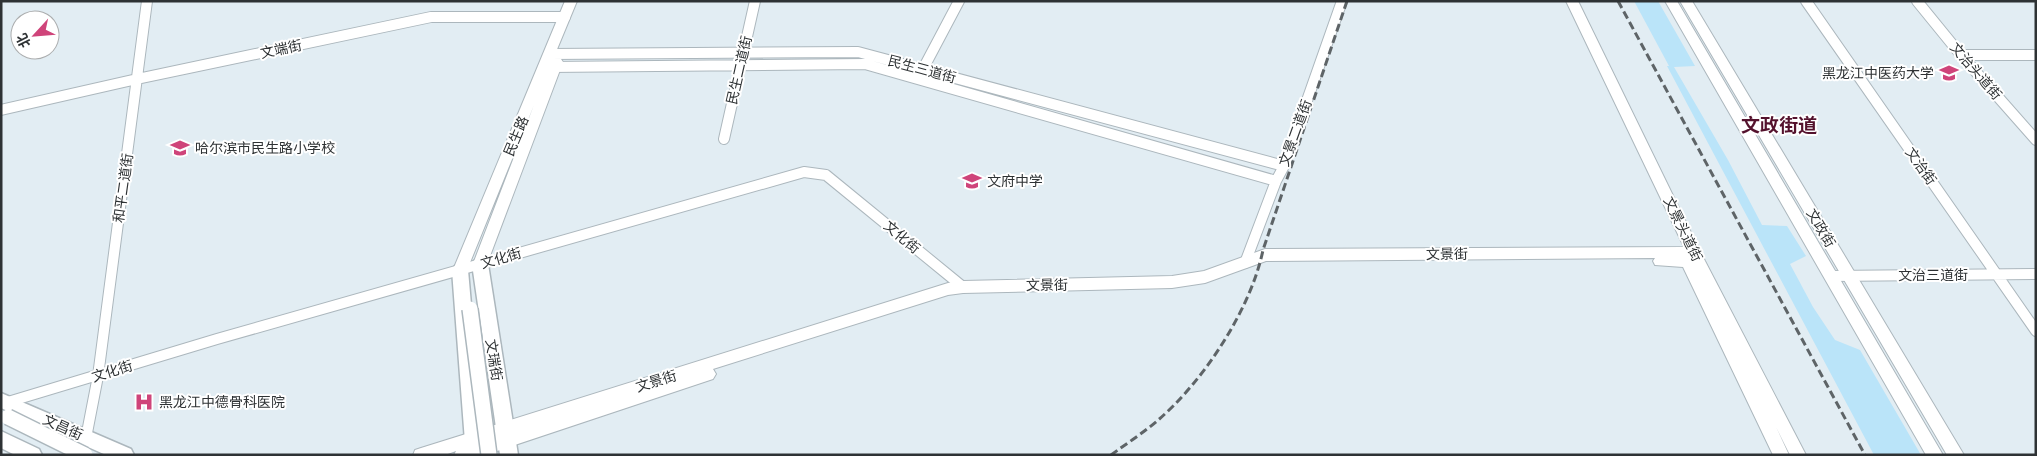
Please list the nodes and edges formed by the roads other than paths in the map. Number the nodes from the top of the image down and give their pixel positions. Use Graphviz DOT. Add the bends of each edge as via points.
graph roads {
  1 [pos="147,1"];
  2 [pos="571,1"];
  3 [pos="580,1"];
  4 [pos="755,1"];
  5 [pos="959,1"];
  6 [pos="1342,1"];
  7 [pos="1562,1"];
  8 [pos="1572,1"];
  9 [pos="1671,1"];
  10 [pos="1686,1"];
  11 [pos="1806,1"];
  12 [pos="1917,1"];
  13 [pos="565,17"];
  14 [pos="744,53"];
  15 [pos="555,54"];
  16 [pos="1961,55"];
  17 [pos="2036,55"];
  18 [pos="740,64"];
  19 [pos="550,67"];
  20 [pos="923,69"];
  21 [pos="137,79"];
  22 [pos="1,110"];
  23 [pos="724,139"];
  24 [pos="2036,140"];
  25 [pos="1284,166"];
  26 [pos="1276,180"];
  27 [pos="1691,256"];
  28 [pos="1245,263"];
  29 [pos="480,264"];
  30 [pos="460,270"];
  31 [pos="1996,274"];
  32 [pos="2036,274"];
  33 [pos="1850,275"];
  34 [pos="1830,276"];
  35 [pos="963,287"];
  36 [pos="2036,331"];
  37 [pos="98,376"];
  38 [pos="4,408"];
  39 [pos="1,439"];
  40 [pos="507,441"];
  41 [pos="85,449"];
  42 [pos="474,451"];
  43 [pos="33,455"];
  44 [pos="125,455"];
  45 [pos="421,455"];
  46 [pos="1781,455"];
  47 [pos="1798,455"];
  48 [pos="1935,455"];
  49 [pos="1956,455"];
  1 -- 21 [label="street, 和平二道街"];
  2 -- 13 [label="main road, 民生路"];
  3 -- 15 [label="main road, 民生路"];
  4 -- 14 [label="street, 民生二道街"];
  5 -- 20 [label="street"];
  6 -- 25 [label="street, 文景二道街"];
  7 -- 27 [label="main road, 文景头道街" via="1677,236"];
  8 -- 27 [label="main road, 文景头道街"];
  9 -- 34 [label="main road, 文政街"];
  10 -- 33 [label="main road, 文政街"];
  11 -- 31 [label="street, 文治街"];
  12 -- 16 [label="street, 文治头道街"];
  13 -- 15 [label="main road, 民生路"];
  13 -- 21 [label="street, 文端街" via="431,17"];
  14 -- 15 [label="street, 民生三道街"];
  14 -- 18 [label="street, 民生二道街"];
  14 -- 20 [label="street, 民生三道街" via="858,52"];
  15 -- 19 [label="main road, 民生路"];
  16 -- 17 [label="street"];
  16 -- 24 [label="street, 文治头道街"];
  18 -- 19 [label="street, 民生三道街"];
  18 -- 23 [label="street, 民生二道街"];
  18 -- 26 [label="street, 民生三道街" via="865,64"];
  19 -- 29 [label="main road, 民生路"];
  19 -- 30 [label="main road, 民生路"];
  20 -- 25 [label="street, 民生三道街"];
  21 -- 22 [label="street, 文端街"];
  21 -- 37 [label="street, 和平二道街"];
  25 -- 26 [label="street, 文景二道街"];
  26 -- 28 [label="street, 文景二道街"];
  27 -- 28 [label="main road, 文景街" via="1266,255"];
  27 -- 40 [label="main road, 文景街" via="1267,263 1206,285 1174,290 955,295"];
  27 -- 46 [label="main road, 文景头道街"];
  27 -- 47 [label="main road, 文景头道街"];
  28 -- 35 [label="main road, 文景街" via="1206,277 1172,282"];
  29 -- 30 [label="street, 文化街"];
  29 -- 35 [label="street, 文化街" via="812,172 826,175"];
  29 -- 40 [label="highway, 文瑞街"];
  29 -- 42 [label="highway, bridge" via="470,284 469,295"];
  30 -- 37 [label="street, 文化街"];
  30 -- 42 [label="highway, 文瑞街"];
  31 -- 32 [label="street, 文治三道街"];
  31 -- 33 [label="street, 文治三道街"];
  31 -- 36 [label="street, 文治街"];
  33 -- 34 [label="street, 文治三道街"];
  33 -- 49 [label="main road, 文政街"];
  34 -- 48 [label="main road, 文政街"];
  35 -- 40 [label="main road, 文景街" via="948,289"];
  37 -- 38 [label="street, 文化街"];
  37 -- 41 [label="street, 和平二道街"];
  38 -- 41 [label="highway, 文昌街, bridge"];
  39 -- 43 [label="highway"];
  40 -- 42 [label="main road, 文景街"];
  41 -- 44 [label="highway, 文昌街"];
  42 -- 45 [label="main road, 文景街"];
}
